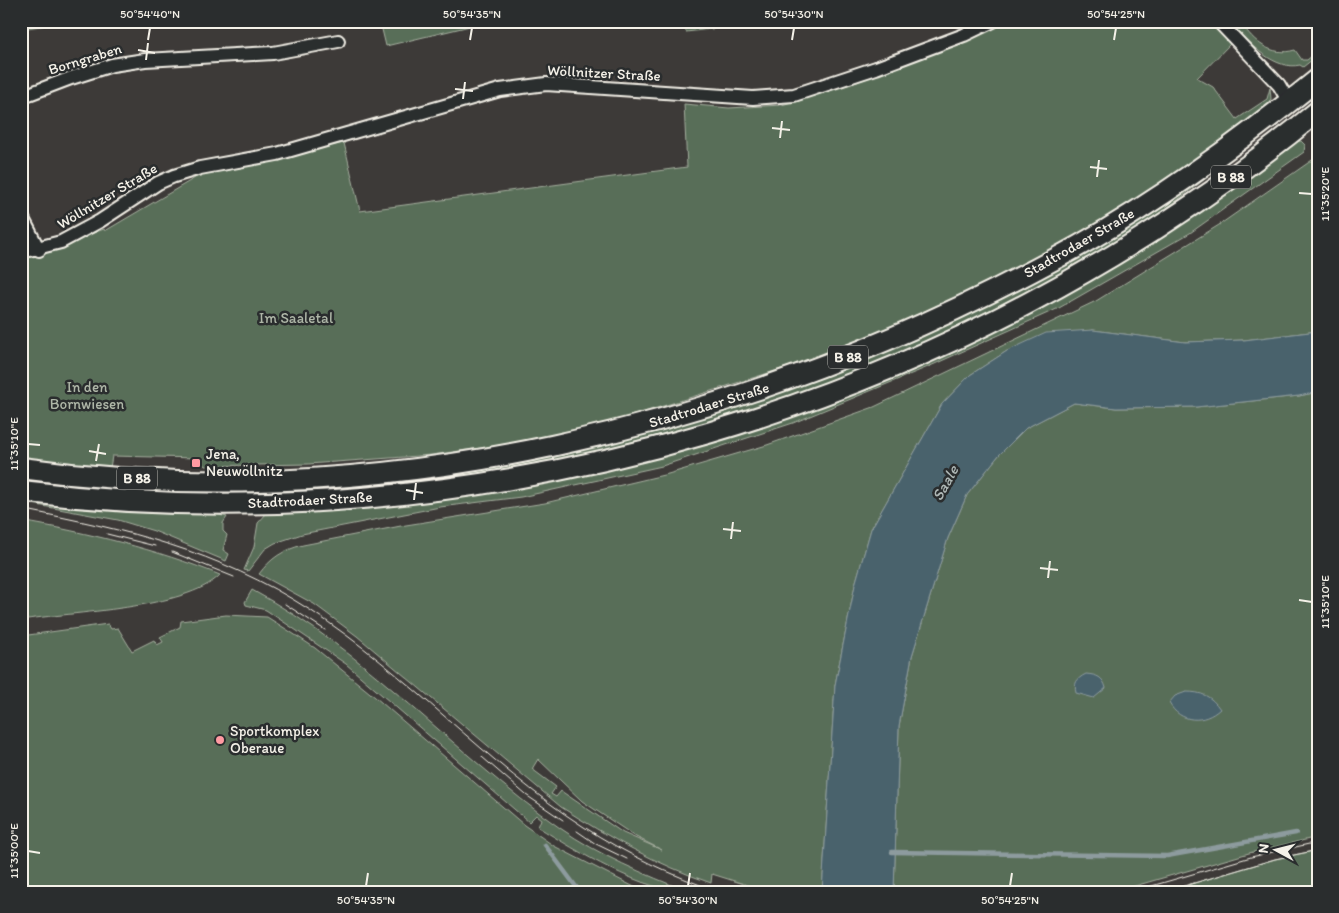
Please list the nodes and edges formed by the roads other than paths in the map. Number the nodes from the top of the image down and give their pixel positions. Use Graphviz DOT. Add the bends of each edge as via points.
graph roads {
  1 [pos="993,21"];
  2 [pos="1218,21"];
  3 [pos="338,41"];
  4 [pos="1318,79"];
  5 [pos="21,97"];
  6 [pos="1288,102"];
  7 [pos="1318,112"];
  8 [pos="1302,125"];
  9 [pos="21,214"];
  10 [pos="38,250"];
  11 [pos="21,252"];
  12 [pos="21,468"];
  13 [pos="21,491"];
  1 -- 10 [label="street, Wöllnitzer Straße" via="893,61 794,95 743,98 546,84 500,90 277,154 174,176 69,238"];
  2 -- 6 [label="street" via="1279,85"];
  3 -- 5 [label="street, Borngraben" via="273,54 145,60 112,65"];
  4 -- 6 [label="main road, Stadtrodaer Straße / B 88"];
  6 -- 8 [label="main road"];
  6 -- 12 [label="main road, Stadtrodaer Straße / B 88" via="1222,152 1125,217 1014,281 835,362 695,411 622,431 474,461 352,475 197,480 118,478"];
  7 -- 8 [label="main road, Stadtrodaer Straße / B 88"];
  8 -- 13 [label="main road, Stadtrodaer Straße / B 88" via="1159,227 1034,301 867,379 710,433 539,474 402,494 310,502 215,504 108,500"];
  9 -- 10 [label="street"];
  10 -- 11 [label="street, Wöllnitzer Straße"];
}
